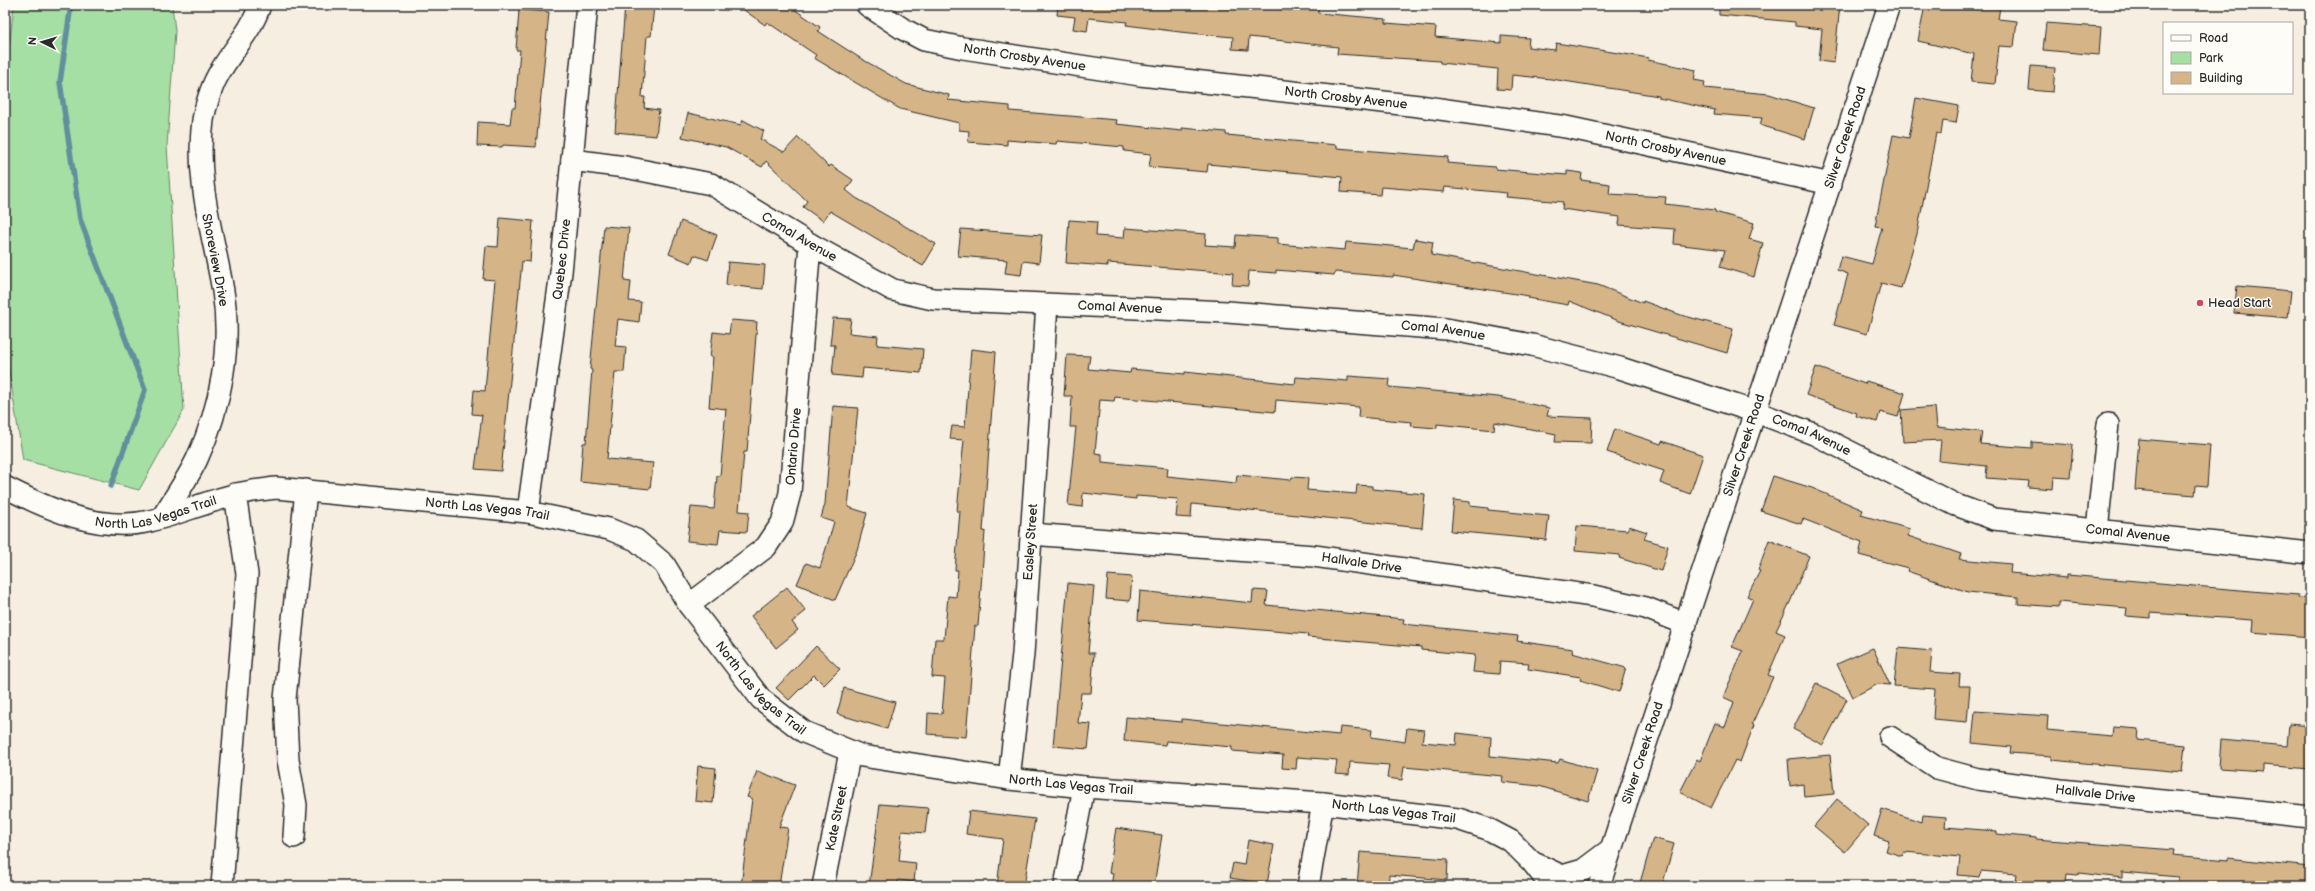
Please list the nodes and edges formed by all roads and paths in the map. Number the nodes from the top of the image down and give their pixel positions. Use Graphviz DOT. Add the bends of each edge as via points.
graph roads {
  1 [pos="260,5"];
  2 [pos="587,5"];
  3 [pos="867,5"];
  4 [pos="1889,5"];
  5 [pos="572,160"];
  6 [pos="1831,184"];
  7 [pos="810,244"];
  8 [pos="1047,305"];
  9 [pos="1756,412"];
  10 [pos="2108,424"];
  11 [pos="5,487"];
  12 [pos="306,490"];
  13 [pos="235,494"];
  14 [pos="528,512"];
  15 [pos="163,516"];
  16 [pos="2097,530"];
  17 [pos="1031,534"];
  18 [pos="2310,553"];
  19 [pos="689,605"];
  20 [pos="1686,624"];
  21 [pos="1890,737"];
  22 [pos="850,752"];
  23 [pos="1009,779"];
  24 [pos="1084,787"];
  25 [pos="1323,803"];
  26 [pos="2310,817"];
  27 [pos="294,837"];
  28 [pos="1611,849"];
  29 [pos="1532,862"];
  30 [pos="222,886"];
  31 [pos="823,886"];
  32 [pos="1065,886"];
  33 [pos="1308,886"];
  34 [pos="1551,886"];
  35 [pos="1599,886"];
  1 -- 15 [label="street, Shoreview Drive" via="243,39 216,78 203,120 204,198 223,291 228,338 218,398 197,459"];
  2 -- 5 [label="street, Quebec Drive"];
  3 -- 6 [label="street, North Crosby Avenue" via="924,40 963,48 1140,75 1419,106 1566,127"];
  4 -- 6 [label="street, Silver Creek Road"];
  5 -- 7 [label="street, Comal Avenue" via="625,167 711,184"];
  5 -- 14 [label="street, Quebec Drive" via="561,272"];
  6 -- 9 [label="street, Silver Creek Road"];
  7 -- 8 [label="street, Comal Avenue" via="893,290 933,299"];
  7 -- 19 [label="street, Ontario Drive" via="790,493 782,523 766,547"];
  8 -- 9 [label="street, Comal Avenue" via="1227,312 1446,329 1532,345 1620,368"];
  8 -- 17 [label="street, Easley Street"];
  9 -- 16 [label="street, Comal Avenue" via="1814,434 1956,505 1994,519"];
  9 -- 20 [label="street, Silver Creek Road"];
  10 -- 16 [label="street"];
  11 -- 15 [label="street, North Las Vegas Trail" via="69,515 103,522 150,521"];
  12 -- 13 [label="street, North Las Vegas Trail" via="276,488"];
  12 -- 14 [label="street, North Las Vegas Trail"];
  12 -- 27 [label="street" via="285,699 288,760 296,805"];
  13 -- 15 [label="street, North Las Vegas Trail"];
  13 -- 30 [label="street" via="247,574"];
  14 -- 19 [label="street, North Las Vegas Trail" via="609,529 636,540 664,564"];
  16 -- 18 [label="street, Comal Avenue"];
  17 -- 20 [label="street, Hallvale Drive" via="1314,556 1593,596 1646,608"];
  17 -- 23 [label="street, Easley Street" via="1023,654"];
  19 -- 22 [label="street, North Las Vegas Trail" via="761,699 804,732"];
  20 -- 28 [label="street, Silver Creek Road"];
  21 -- 26 [label="street, Hallvale Drive" via="1936,768 1978,779"];
  22 -- 23 [label="street, North Las Vegas Trail"];
  22 -- 31 [label="street, Kate Street"];
  23 -- 24 [label="street, North Las Vegas Trail"];
  24 -- 25 [label="street, North Las Vegas Trail"];
  24 -- 32 [label="street"];
  25 -- 29 [label="street, North Las Vegas Trail" via="1458,819 1488,828 1511,841"];
  25 -- 33 [label="street"];
  28 -- 29 [label="street" via="1584,870 1562,876"];
  28 -- 35 [label="street, Silver Creek Road"];
  29 -- 34 [label="street, North Las Vegas Trail"];
}
